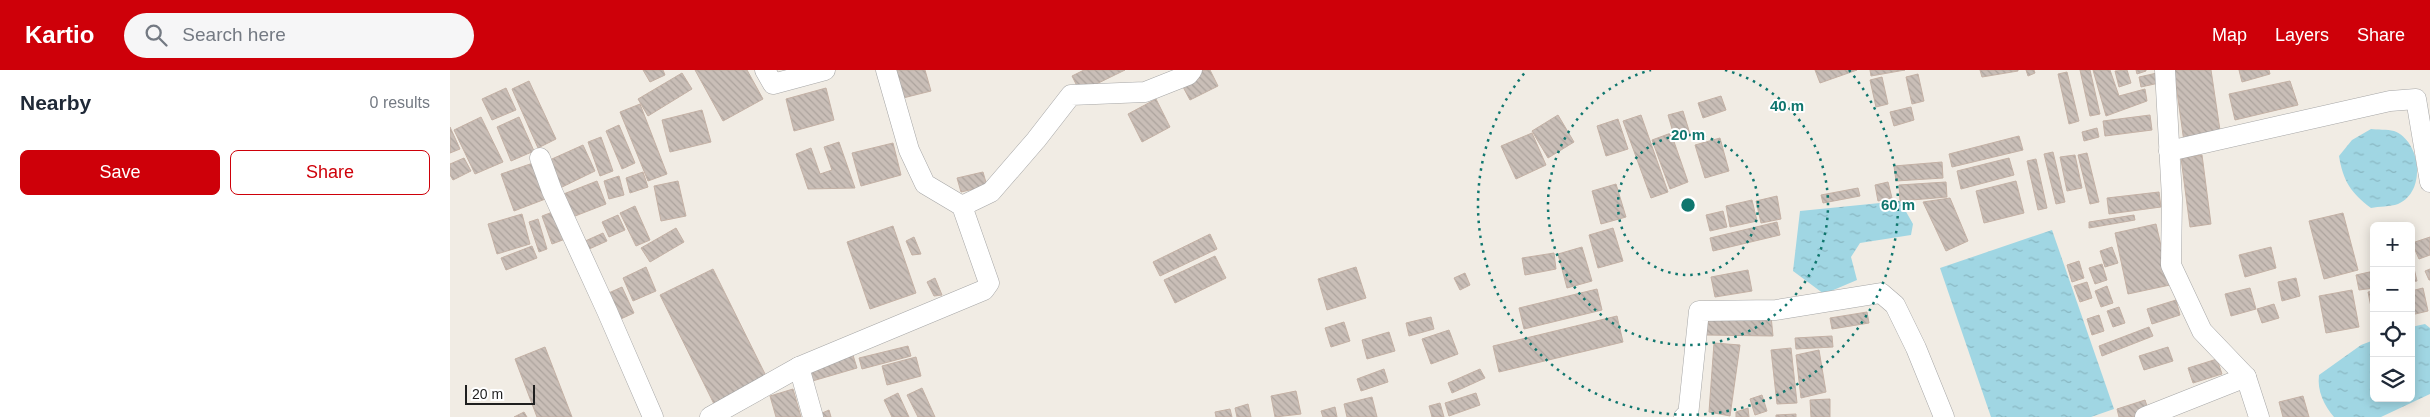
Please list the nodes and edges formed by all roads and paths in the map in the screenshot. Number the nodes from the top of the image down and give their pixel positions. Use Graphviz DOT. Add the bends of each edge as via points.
graph roads {
  1 [pos="766,70"];
  2 [pos="825,70"];
  3 [pos="886,70"];
  4 [pos="1192,70"];
  5 [pos="2165,70"];
  6 [pos="2170,151"];
  7 [pos="540,158"];
  8 [pos="2430,182"];
  9 [pos="962,206"];
  10 [pos="799,367"];
  11 [pos="2246,377"];
  12 [pos="653,417"];
  13 [pos="710,417"];
  14 [pos="813,417"];
  15 [pos="1684,417"];
  16 [pos="1944,417"];
  17 [pos="2145,417"];
  18 [pos="2260,417"];
  1 -- 2 [label="street" via="773,84"];
  3 -- 9 [label="street" via="909,150 925,184"];
  4 -- 9 [label="street" via="1145,92 1071,95 991,192"];
  5 -- 6 [label="street"];
  6 -- 8 [label="street" via="2390,101 2416,99"];
  6 -- 11 [label="street" via="2171,266 2202,330"];
  7 -- 12 [label="street"];
  9 -- 10 [label="street" via="990,283 984,290"];
  10 -- 13 [label="street"];
  10 -- 14 [label="street"];
  11 -- 17 [label="street"];
  11 -- 18 [label="street"];
  15 -- 16 [label="street" via="1688,416 1699,312 1776,310 1881,293 1895,304"];
}
